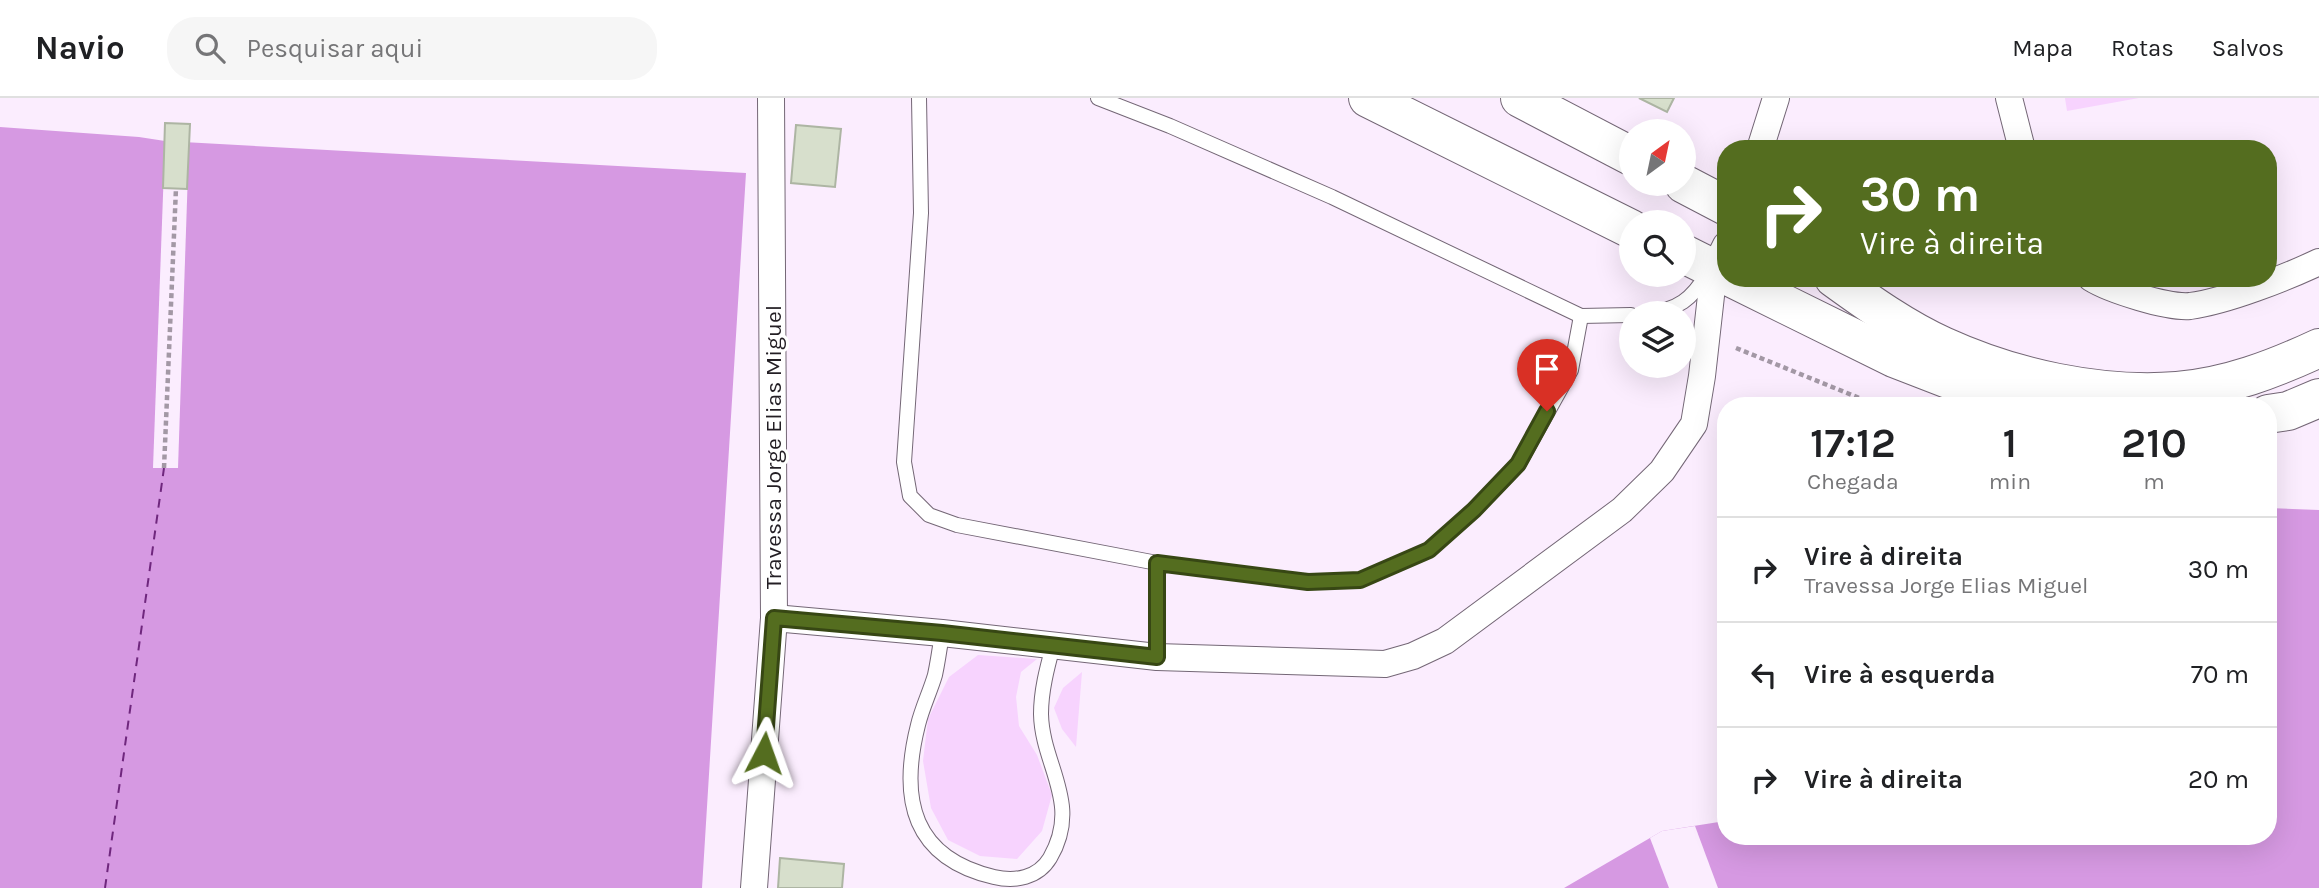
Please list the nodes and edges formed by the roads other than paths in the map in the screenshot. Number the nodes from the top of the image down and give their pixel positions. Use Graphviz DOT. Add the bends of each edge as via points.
graph roads {
  1 [pos="771,98"];
  2 [pos="919,98"];
  3 [pos="1098,98"];
  4 [pos="1368,98"];
  5 [pos="1520,98"];
  6 [pos="1776,98"];
  7 [pos="2009,98"];
  8 [pos="1763,140"];
  9 [pos="2020,140"];
  10 [pos="1619,150"];
  11 [pos="1696,190"];
  12 [pos="1717,201"];
  13 [pos="1619,223"];
  14 [pos="1715,265"];
  15 [pos="2310,266"];
  16 [pos="2277,278"];
  17 [pos="1757,287"];
  18 [pos="1847,287"];
  19 [pos="2114,287"];
  20 [pos="2252,287"];
  21 [pos="1684,301"];
  22 [pos="1619,315"];
  23 [pos="1581,316"];
  24 [pos="2319,348"];
  25 [pos="1995,397"];
  26 [pos="2319,398"];
  27 [pos="2277,413"];
  28 [pos="1157,563"];
  29 [pos="774,618"];
  30 [pos="942,633"];
  31 [pos="1053,646"];
  32 [pos="1157,657"];
  33 [pos="754,888"];
  1 -- 29 [label="street, Travessa Jorge Elias Miguel"];
  2 -- 28 [label="lane" via="920,213 904,462 909,496 929,515 957,525"];
  3 -- 23 [label="lane" via="1320,191"];
  4 -- 13 [label="main road"];
  5 -- 10 [label="main road"];
  6 -- 8 [label="street"];
  7 -- 9 [label="street"];
  11 -- 12 [label="main road"];
  14 -- 21 [label="lane"];
  14 -- 32 [label="street, Travessa Jorge Elias Miguel" via="1694,424 1662,471 1622,510 1445,641 1385,664"];
  15 -- 16 [label="street"];
  17 -- 25 [label="main road" via="1894,358"];
  18 -- 24 [label="main road" via="1942,346 2001,368 2123,391 2178,391 2232,380 2276,368"];
  19 -- 20 [label="street" via="2148,300 2187,306"];
  22 -- 23 [label="lane"];
  23 -- 28 [label="lane" via="1571,370 1518,464 1429,550 1360,580 1308,582"];
  26 -- 27 [label="main road"];
  28 -- 32 [label="lane"];
  29 -- 30 [label="street, Travessa Jorge Elias Miguel"];
  29 -- 33 [label="street"];
  30 -- 31 [label="street, Travessa Jorge Elias Miguel"];
  30 -- 31 [label="lane" via="935,674 917,726 912,809 926,838 948,859 979,874 1007,880 1032,876 1049,859 1061,831 1062,807 1041,714"];
  31 -- 32 [label="street, Travessa Jorge Elias Miguel"];
}
